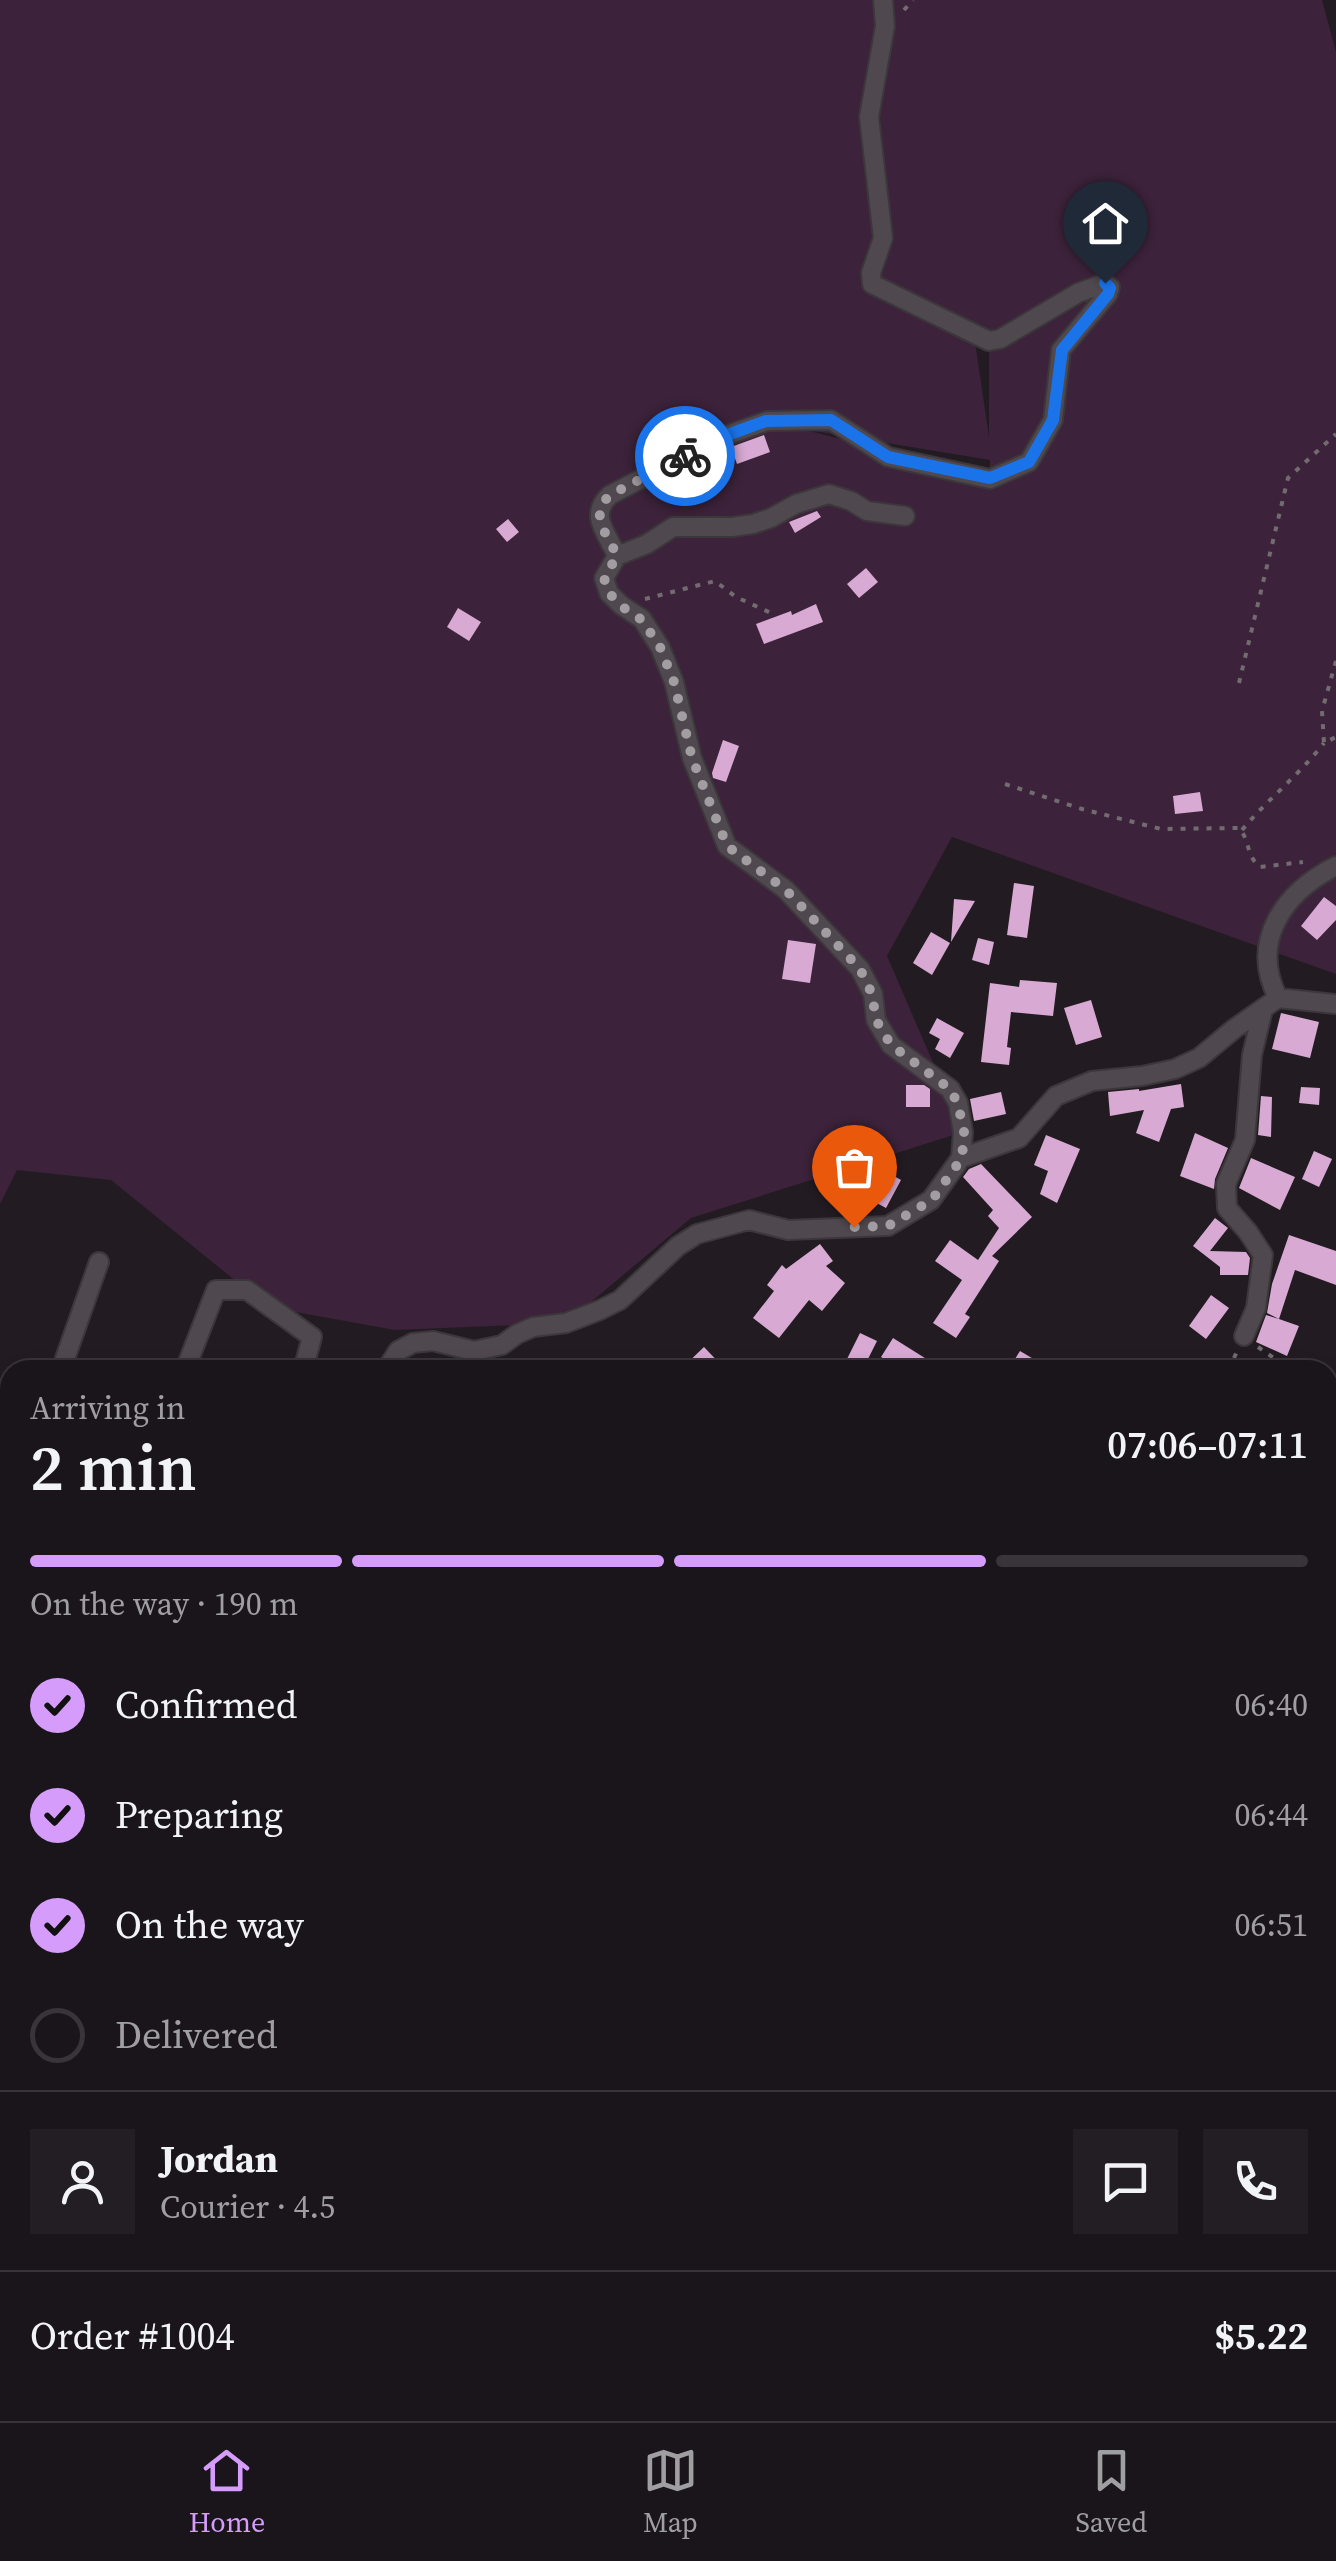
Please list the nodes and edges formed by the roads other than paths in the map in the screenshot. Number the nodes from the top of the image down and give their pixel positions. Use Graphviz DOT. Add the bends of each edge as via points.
graph roads {
  1 [pos="884,0"];
  2 [pos="904,516"];
  3 [pos="617,556"];
  4 [pos="1333,867"];
  5 [pos="1270,1004"];
  6 [pos="1336,1004"];
  7 [pos="962,1158"];
  8 [pos="99,1262"];
  9 [pos="1244,1336"];
  10 [pos="65,1360"];
  11 [pos="190,1360"];
  12 [pos="306,1360"];
  13 [pos="394,1360"];
  1 -- 3 [label="street" via="870,117 883,238 872,284 989,341 1105,283 1108,294 1062,350 1053,420 1029,462 990,478 888,457 831,420 766,421 722,437 600,504 598,515"];
  2 -- 3 [label="street" via="868,511 829,494 752,524 673,527"];
  3 -- 7 [label="street" via="604,578 609,593 642,620 660,647 692,758 727,846 786,890 860,969 891,1045 950,1089 964,1132"];
  4 -- 5 [label="street" via="1279,913 1266,953"];
  5 -- 6 [label="street"];
  5 -- 7 [label="street" via="1200,1058 1142,1076 1092,1080 1056,1096 1019,1138"];
  5 -- 9 [label="street" via="1252,1055 1244,1140 1226,1184 1227,1208 1263,1255 1256,1308"];
  7 -- 13 [label="street" via="932,1200 888,1226 788,1230 749,1220 697,1234 600,1310 474,1350 413,1343"];
  8 -- 10 [label="street"];
  11 -- 12 [label="street" via="216,1290 247,1290 312,1337"];
}
